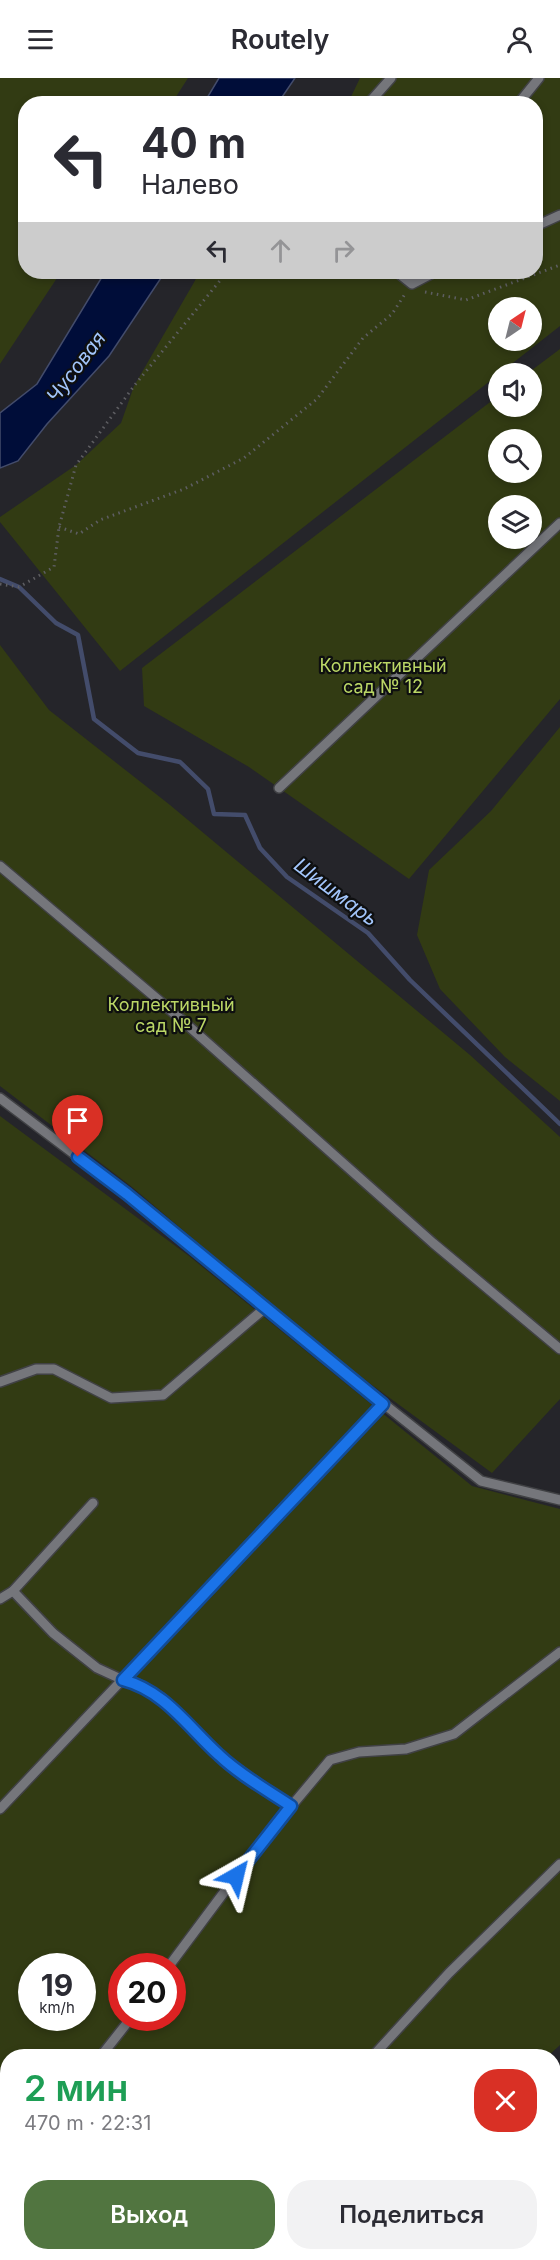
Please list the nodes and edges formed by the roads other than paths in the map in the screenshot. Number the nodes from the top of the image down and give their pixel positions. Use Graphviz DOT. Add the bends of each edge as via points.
graph roads {
  1 [pos="391,78"];
  2 [pos="539,78"];
  3 [pos="375,96"];
  4 [pos="524,96"];
  5 [pos="560,215"];
  6 [pos="543,223"];
  7 [pos="406,279"];
  8 [pos="422,279"];
  9 [pos="560,523"];
  10 [pos="279,788"];
  11 [pos="0,866"];
  12 [pos="0,1098"];
  13 [pos="265,1308"];
  14 [pos="560,1349"];
  15 [pos="0,1382"];
  16 [pos="383,1404"];
  17 [pos="560,1500"];
  18 [pos="93,1503"];
  19 [pos="13,1591"];
  20 [pos="0,1599"];
  21 [pos="560,1652"];
  22 [pos="123,1680"];
  23 [pos="291,1806"];
  24 [pos="0,1809"];
  25 [pos="560,1864"];
  26 [pos="179,1953"];
  27 [pos="120,2031"];
  28 [pos="106,2049"];
  29 [pos="379,2049"];
  1 -- 3 [label="lane"];
  2 -- 4 [label="lane"];
  5 -- 6 [label="lane"];
  7 -- 8 [label="lane" via="412,284"];
  9 -- 10 [label="lane"];
  11 -- 14 [label="lane"];
  12 -- 13 [label="lane" via="127,1194"];
  13 -- 15 [label="lane" via="163,1395 111,1398 54,1369 36,1369"];
  13 -- 16 [label="lane"];
  16 -- 17 [label="lane" via="481,1481"];
  16 -- 22 [label="lane"];
  18 -- 19 [label="lane"];
  19 -- 20 [label="lane"];
  19 -- 22 [label="lane" via="53,1633 97,1668"];
  21 -- 23 [label="lane" via="454,1734 406,1749 359,1752 330,1760"];
  22 -- 23 [label="lane" via="162,1698 220,1756"];
  22 -- 24 [label="lane"];
  23 -- 26 [label="lane"];
  25 -- 29 [label="lane" via="449,1973"];
  27 -- 28 [label="lane"];
}
